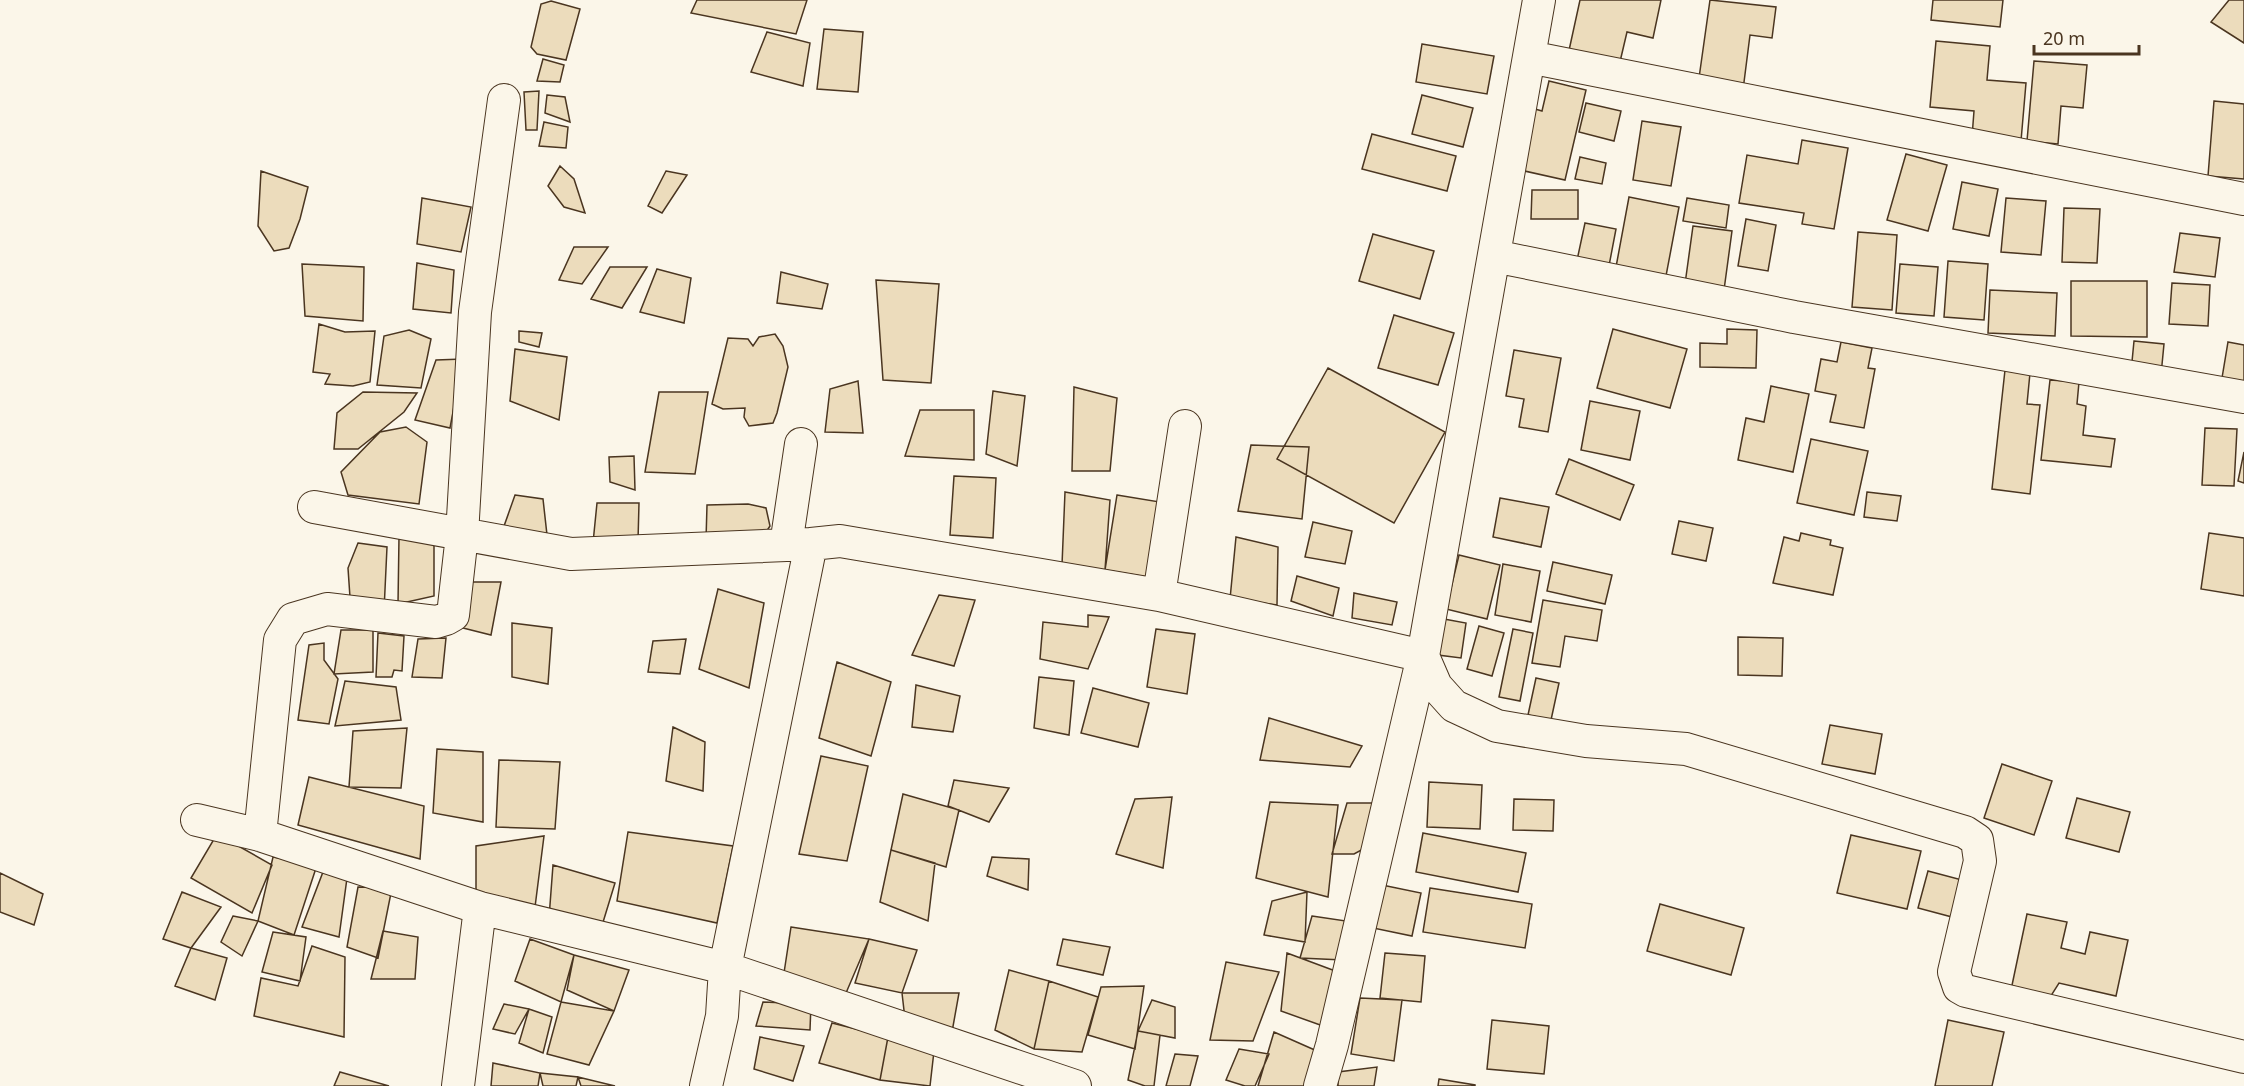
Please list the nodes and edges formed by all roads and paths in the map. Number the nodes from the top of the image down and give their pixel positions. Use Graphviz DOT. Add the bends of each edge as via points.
graph roads {
  1 [pos="1539,0"];
  2 [pos="1529,57"];
  3 [pos="504,100"];
  4 [pos="2244,199"];
  5 [pos="1494,256"];
  6 [pos="2244,397"];
  7 [pos="1185,426"];
  8 [pos="801,444"];
  9 [pos="314,507"];
  10 [pos="462,535"];
  11 [pos="798,545"];
  12 [pos="1159,596"];
  13 [pos="1423,656"];
  14 [pos="197,820"];
  15 [pos="260,835"];
  16 [pos="480,908"];
  17 [pos="725,968"];
  18 [pos="2244,1057"];
  19 [pos="458,1086"];
  20 [pos="705,1086"];
  21 [pos="1075,1086"];
  22 [pos="1320,1086"];
  1 -- 2 [label="street"];
  2 -- 4 [label="street"];
  2 -- 5 [label="street"];
  3 -- 10 [label="street" via="475,312"];
  5 -- 6 [label="street" via="1772,313"];
  5 -- 13 [label="street"];
  7 -- 12 [label="street"];
  8 -- 11 [label="street"];
  9 -- 10 [label="street"];
  10 -- 11 [label="street" via="571,554"];
  10 -- 15 [label="street" via="454,611 446,619 436,622 327,609 293,619 280,640"];
  11 -- 12 [label="street" via="840,541"];
  11 -- 17 [label="street"];
  12 -- 13 [label="street"];
  13 -- 18 [label="street" via="1436,686 1454,706 1497,726 1586,741 1686,749 1965,832 1977,840 1980,861 1954,972 1959,987"];
  13 -- 22 [label="street"];
  14 -- 15 [label="street"];
  15 -- 16 [label="street"];
  16 -- 17 [label="street"];
  16 -- 19 [label="street"];
  17 -- 20 [label="street" via="722,1016"];
  17 -- 21 [label="street"];
}
